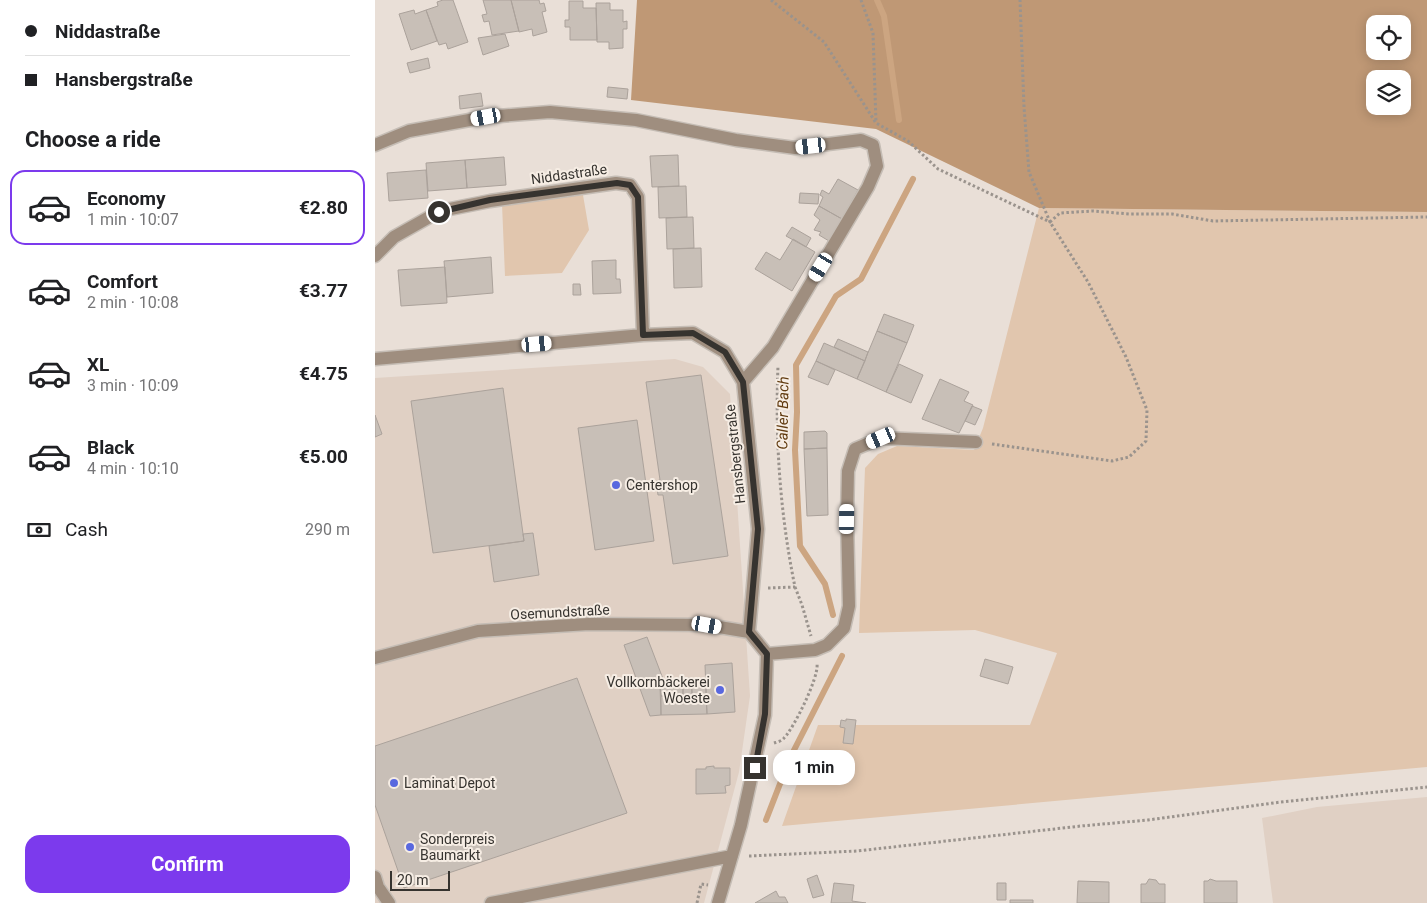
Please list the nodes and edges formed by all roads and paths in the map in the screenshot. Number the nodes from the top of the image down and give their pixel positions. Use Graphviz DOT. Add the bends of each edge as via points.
graph roads {
  1 [pos="771,0"];
  2 [pos="861,0"];
  3 [pos="1020,0"];
  4 [pos="876,123"];
  5 [pos="375,145"];
  6 [pos="873,145"];
  7 [pos="1427,217"];
  8 [pos="1050,222"];
  9 [pos="375,256"];
  10 [pos="643,335"];
  11 [pos="773,347"];
  12 [pos="375,359"];
  13 [pos="743,382"];
  14 [pos="975,442"];
  15 [pos="795,587"];
  16 [pos="753,589"];
  17 [pos="749,632"];
  18 [pos="815,650"];
  19 [pos="767,654"];
  20 [pos="375,658"];
  21 [pos="759,750"];
  22 [pos="1427,787"];
  23 [pos="732,856"];
  24 [pos="747,856"];
  25 [pos="375,877"];
  26 [pos="389,903"];
  27 [pos="491,903"];
  28 [pos="718,903"];
  1 -- 4 [label="path" via="824,42"];
  2 -- 4 [label="path" via="873,33"];
  3 -- 8 [label="path" via="1029,172"];
  4 -- 6 [label="path"];
  4 -- 8 [label="path" via="907,141 938,169"];
  5 -- 6 [label="street" via="409,131 486,117 550,112 636,120 795,148 861,140"];
  6 -- 11 [label="street" via="877,166 868,187"];
  7 -- 8 [label="path" via="1213,221 1172,214 1093,211 1060,213"];
  8 -- 14 [label="path" via="1088,282 1126,357 1147,410 1146,441 1129,457 1112,461"];
  9 -- 10 [label="street, Niddastraße" via="394,237 439,212 490,200 617,183 630,185 638,197"];
  10 -- 12 [label="street"];
  10 -- 13 [label="street" via="693,333 725,352"];
  11 -- 13 [label="street"];
  11 -- 15 [label="path" via="778,361 780,497"];
  13 -- 16 [label="street, Hansbergstraße" via="758,529"];
  14 -- 18 [label="street" via="881,438 855,449 848,471 849,606 844,628 827,645"];
  15 -- 16 [label="path"];
  15 -- 18 [label="path"];
  16 -- 17 [label="street, Hansbergstraße"];
  17 -- 19 [label="street"];
  17 -- 20 [label="street, Osemundstraße" via="707,625 599,624 478,631"];
  18 -- 19 [label="street"];
  18 -- 21 [label="path" via="817,670 793,726 783,740"];
  19 -- 21 [label="street" via="765,714"];
  21 -- 23 [label="street"];
  22 -- 24 [label="path" via="857,851"];
  23 -- 27 [label="street"];
  23 -- 28 [label="street"];
  25 -- 26 [label="street"];
}
